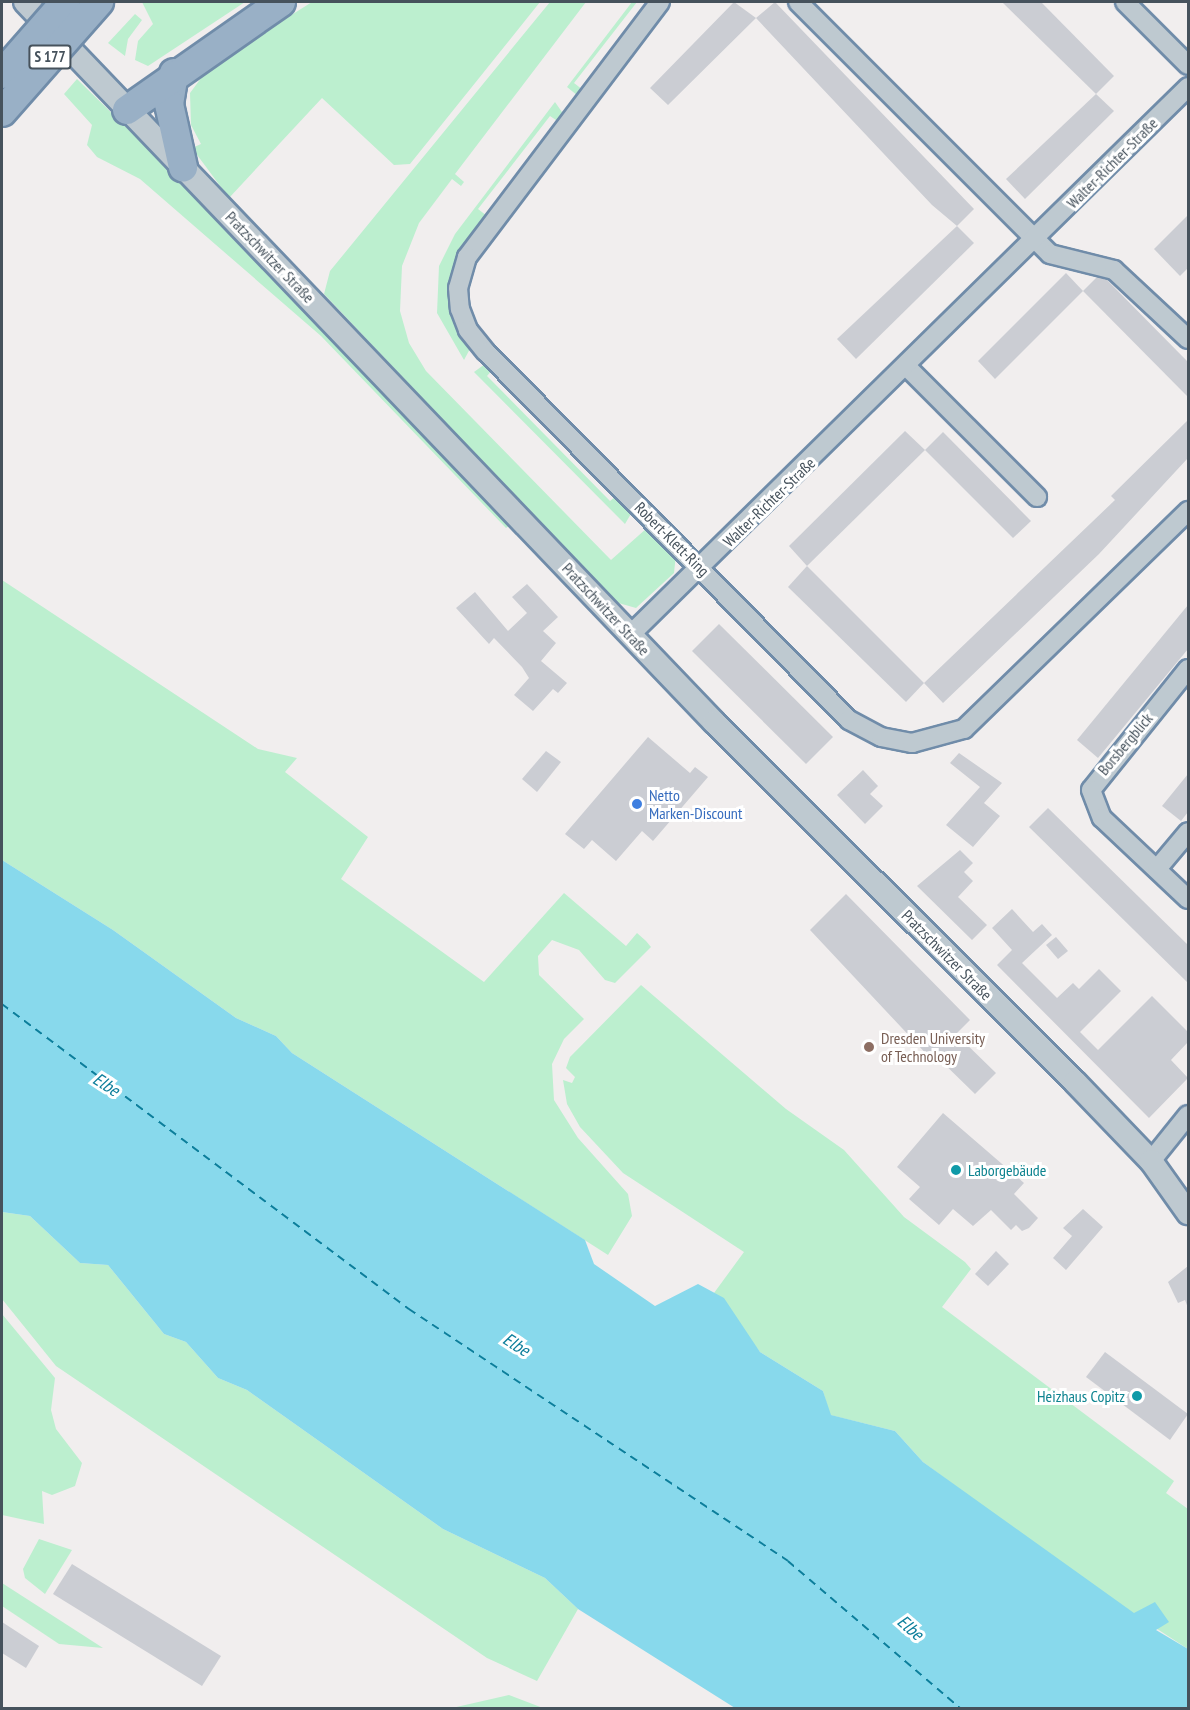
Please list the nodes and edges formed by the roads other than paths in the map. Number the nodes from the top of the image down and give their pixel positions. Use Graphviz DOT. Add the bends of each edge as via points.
graph roads {
  1 [pos="25,2"];
  2 [pos="65,2"];
  3 [pos="99,2"];
  4 [pos="280,2"];
  5 [pos="660,2"];
  6 [pos="798,2"];
  7 [pos="1125,2"];
  8 [pos="1188,65"];
  9 [pos="174,73"];
  10 [pos="2,74"];
  11 [pos="1188,87"];
  12 [pos="127,110"];
  13 [pos="2,112"];
  14 [pos="183,167"];
  15 [pos="1035,240"];
  16 [pos="1188,339"];
  17 [pos="907,367"];
  18 [pos="1037,497"];
  19 [pos="1188,511"];
  20 [pos="701,568"];
  21 [pos="630,635"];
  22 [pos="1188,669"];
  23 [pos="1188,832"];
  24 [pos="1157,869"];
  25 [pos="1188,899"];
  26 [pos="1188,1115"];
  27 [pos="1151,1161"];
  28 [pos="1188,1213"];
  1 -- 12 [label="street, Pratzschwitzer Straße"];
  2 -- 10 [label="highway, S 177, bridge"];
  3 -- 13 [label="highway, S 177, bridge"];
  4 -- 9 [label="highway"];
  5 -- 20 [label="street, Robert-Klett-Ring" via="478,242 460,272 458,288 468,330 480,345"];
  6 -- 15 [label="street"];
  7 -- 8 [label="street"];
  9 -- 12 [label="highway"];
  9 -- 14 [label="highway" via="169,104"];
  11 -- 15 [label="street, Walter-Richter-Straße"];
  12 -- 14 [label="street, Pratzschwitzer Straße"];
  14 -- 21 [label="street, Pratzschwitzer Straße"];
  15 -- 16 [label="street" via="1058,259 1114,270"];
  15 -- 17 [label="street, Walter-Richter-Straße"];
  17 -- 18 [label="street"];
  17 -- 20 [label="street, Walter-Richter-Straße"];
  19 -- 20 [label="street, Robert-Klett-Ring" via="980,717 935,741 897,741 861,729"];
  20 -- 21 [label="street, Walter-Richter-Straße"];
  21 -- 27 [label="street, Pratzschwitzer Straße"];
  22 -- 24 [label="street, Borsbergblick" via="1091,790 1102,818"];
  23 -- 24 [label="street"];
  24 -- 25 [label="street, Borsbergblick"];
  26 -- 27 [label="street"];
  27 -- 28 [label="street, Pratzschwitzer Straße"];
}
